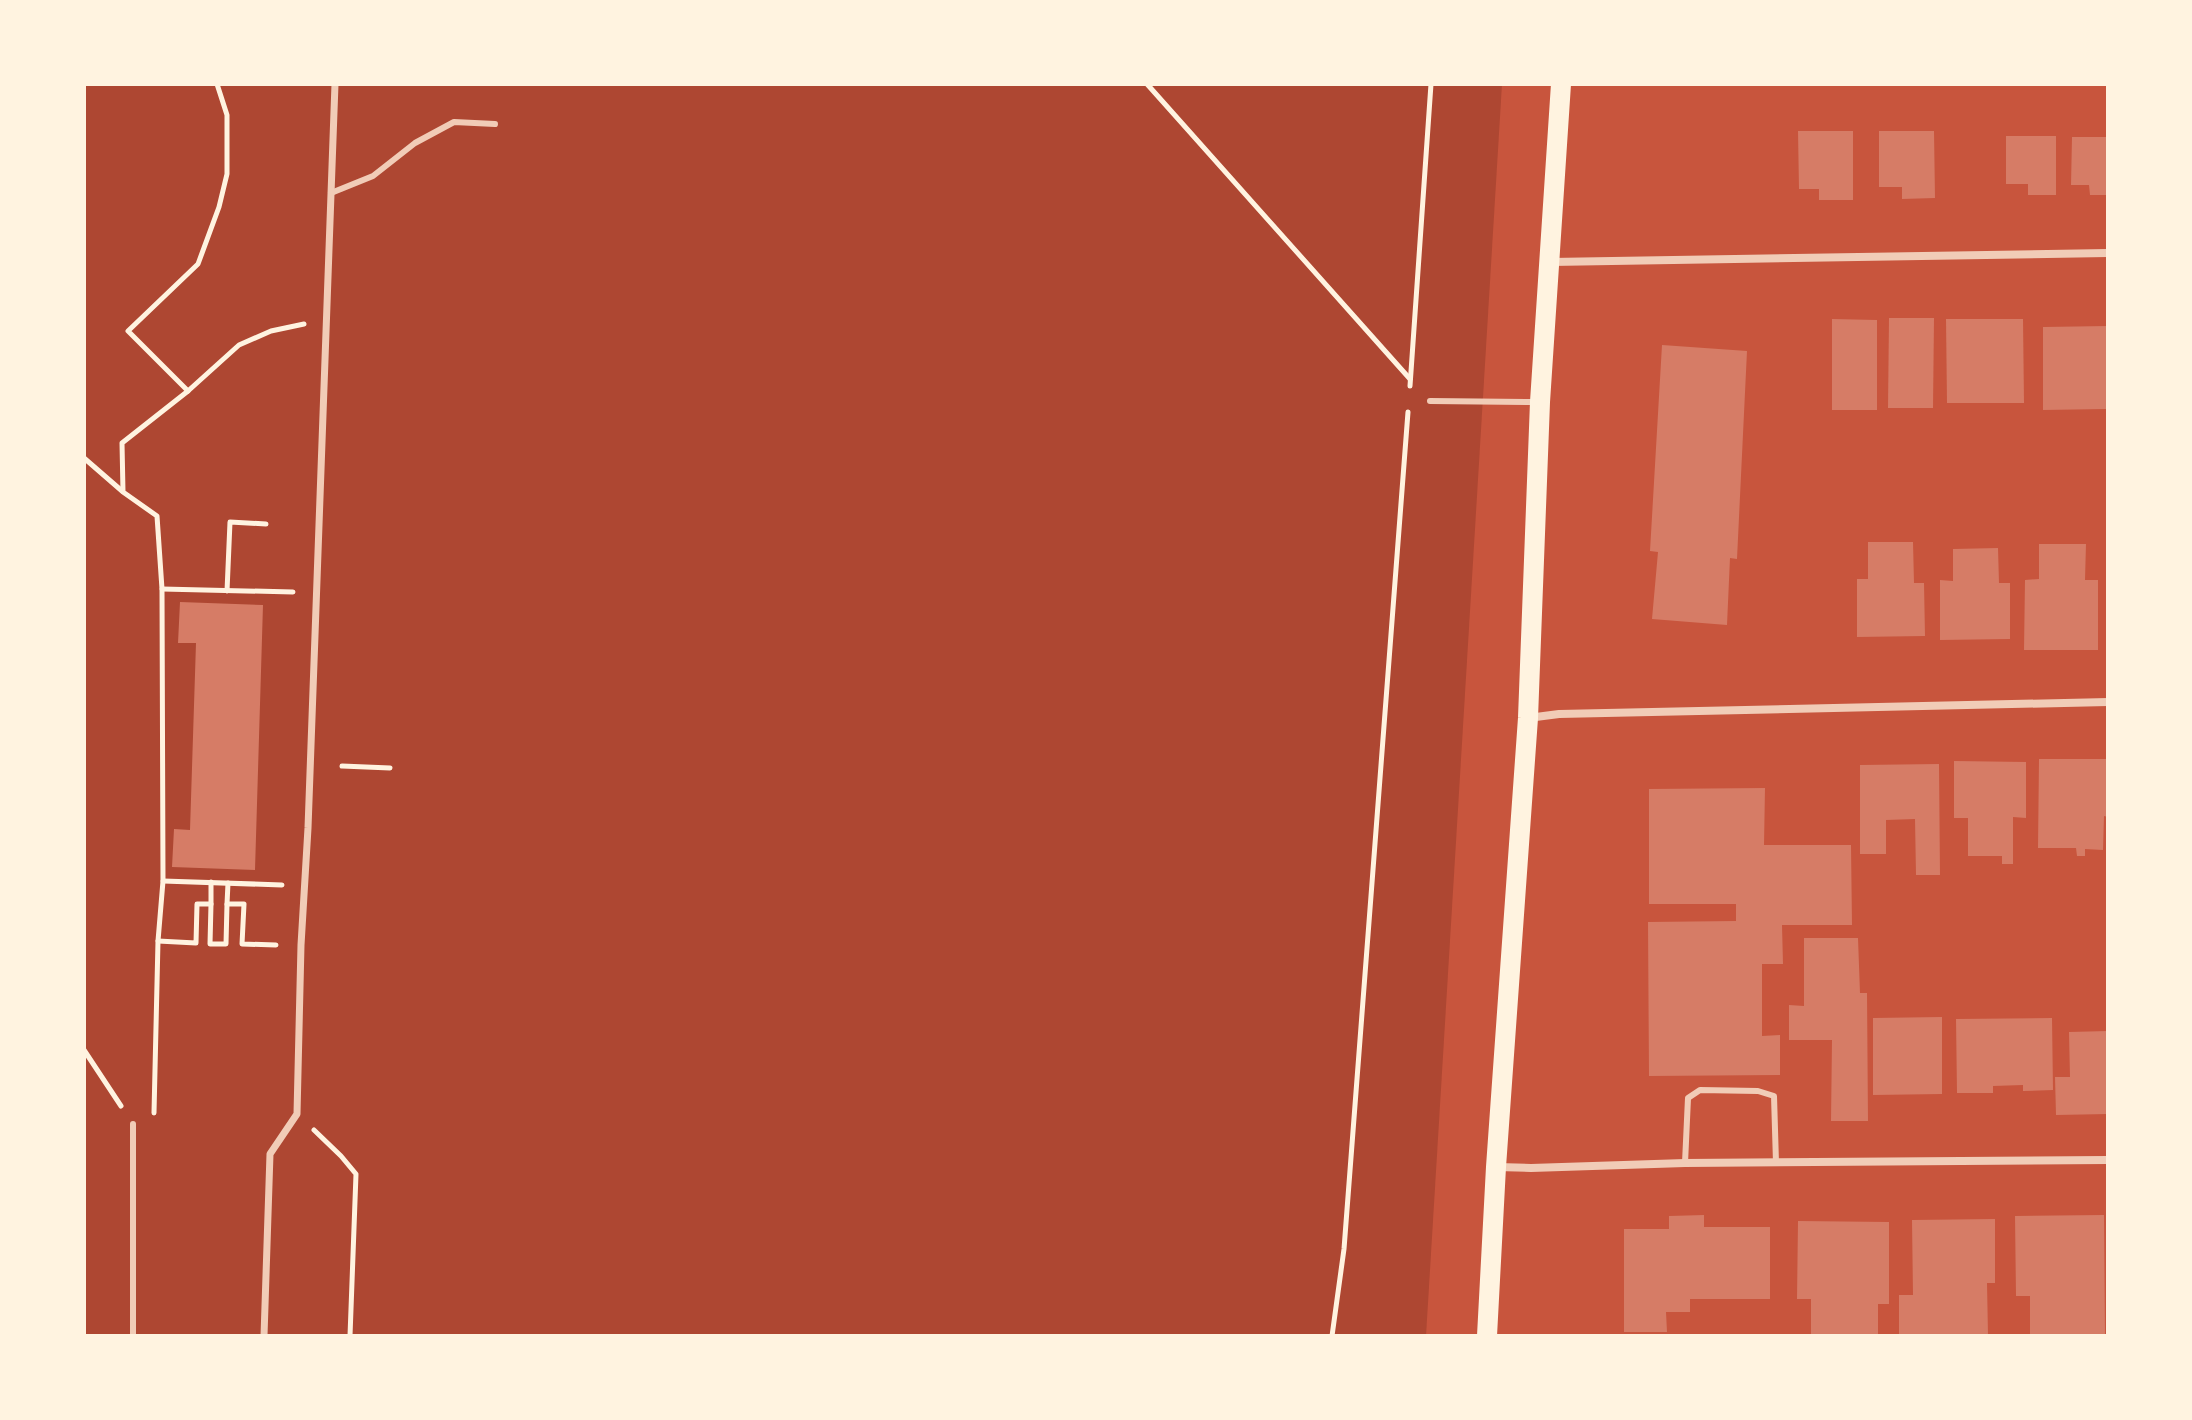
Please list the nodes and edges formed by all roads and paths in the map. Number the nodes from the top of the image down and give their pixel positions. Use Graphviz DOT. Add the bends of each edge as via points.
graph roads {
  1 [pos="217,84"];
  2 [pos="335,84"];
  3 [pos="1147,84"];
  4 [pos="1431,84"];
  5 [pos="1561,84"];
  6 [pos="495,124"];
  7 [pos="331,193"];
  8 [pos="2108,253"];
  9 [pos="1550,262"];
  10 [pos="326,319"];
  11 [pos="1411,380"];
  12 [pos="188,391"];
  13 [pos="1410,395"];
  14 [pos="1430,401"];
  15 [pos="1540,402"];
  16 [pos="1409,410"];
  17 [pos="84,458"];
  18 [pos="123,492"];
  19 [pos="266,524"];
  20 [pos="162,589"];
  21 [pos="227,591"];
  22 [pos="316,592"];
  23 [pos="2108,702"];
  24 [pos="1528,718"];
  25 [pos="342,766"];
  26 [pos="390,768"];
  27 [pos="163,881"];
  28 [pos="211,882"];
  29 [pos="228,883"];
  30 [pos="305,886"];
  31 [pos="211,904"];
  32 [pos="227,904"];
  33 [pos="158,941"];
  34 [pos="301,945"];
  35 [pos="84,1050"];
  36 [pos="297,1114"];
  37 [pos="133,1124"];
  38 [pos="2108,1160"];
  39 [pos="1685,1163"];
  40 [pos="1776,1163"];
  41 [pos="1496,1167"];
  42 [pos="133,1336"];
  43 [pos="264,1336"];
  44 [pos="350,1336"];
  45 [pos="1332,1336"];
  46 [pos="1487,1336"];
  1 -- 12 [label="path" via="227,115 227,174 219,207 198,264 128,331"];
  2 -- 7 [label="street"];
  3 -- 11 [label="path"];
  4 -- 11 [label="path"];
  5 -- 9 [label="main road"];
  6 -- 7 [label="lane" via="454,122 415,143 373,176"];
  7 -- 10 [label="street"];
  8 -- 9 [label="street"];
  9 -- 15 [label="main road"];
  10 -- 12 [label="path" via="271,331 239,345"];
  10 -- 22 [label="street"];
  11 -- 13 [label="path"];
  11 -- 14 [label="path"];
  12 -- 18 [label="path" via="122,443"];
  14 -- 15 [label="lane"];
  15 -- 24 [label="main road"];
  16 -- 45 [label="path" via="1344,1249"];
  17 -- 18 [label="path"];
  18 -- 20 [label="path" via="157,516"];
  19 -- 21 [label="path" via="230,522"];
  20 -- 21 [label="path"];
  20 -- 27 [label="path"];
  21 -- 22 [label="path"];
  22 -- 30 [label="street"];
  23 -- 24 [label="street"];
  24 -- 41 [label="main road"];
  25 -- 26 [label="path"];
  27 -- 28 [label="path"];
  27 -- 33 [label="path"];
  28 -- 29 [label="path"];
  28 -- 31 [label="path"];
  29 -- 30 [label="path"];
  29 -- 32 [label="path"];
  30 -- 34 [label="street"];
  31 -- 32 [label="path" via="210,944 226,944"];
  31 -- 33 [label="path" via="197,904 196,943"];
  32 -- 34 [label="path" via="244,904 242,944"];
  33 -- 37 [label="path" via="153,1125"];
  34 -- 36 [label="street"];
  35 -- 37 [label="path"];
  36 -- 43 [label="street" via="270,1154"];
  36 -- 44 [label="path" via="356,1174"];
  37 -- 42 [label="lane"];
  38 -- 40 [label="street"];
  39 -- 40 [label="street"];
  39 -- 40 [label="lane" via="1688,1098 1700,1090 1774,1096"];
  39 -- 41 [label="street"];
  41 -- 46 [label="main road"];
}
